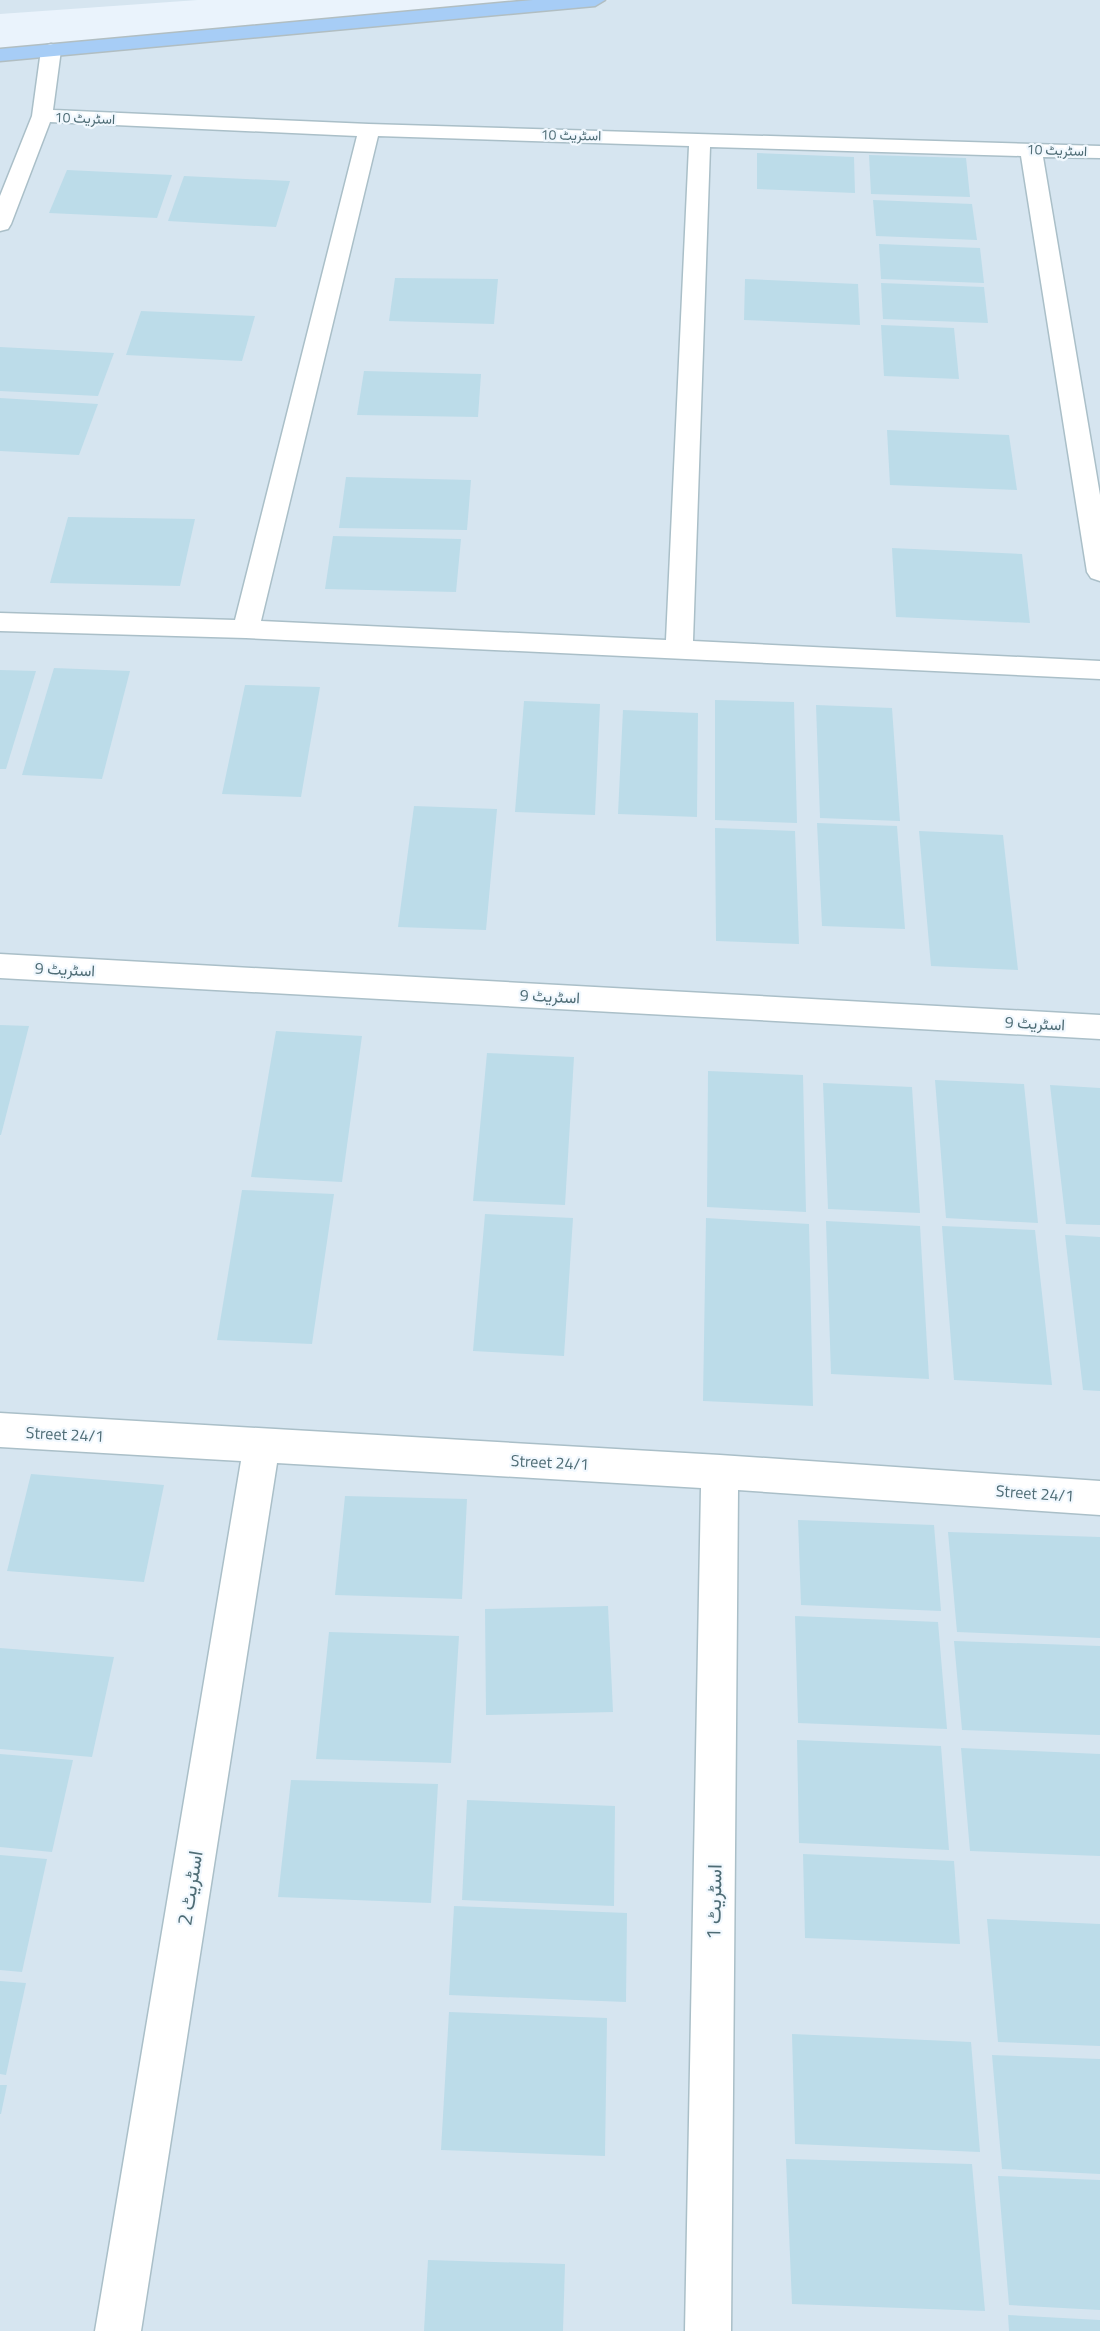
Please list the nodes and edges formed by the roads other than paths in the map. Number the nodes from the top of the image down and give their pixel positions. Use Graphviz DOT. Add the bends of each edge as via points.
graph roads {
  1 [pos="595,0"];
  2 [pos="51,50"];
  3 [pos="0,55"];
  4 [pos="42,116"];
  5 [pos="369,130"];
  6 [pos="700,138"];
  7 [pos="1031,150"];
  8 [pos="1100,152"];
  9 [pos="0,224"];
  10 [pos="1100,572"];
  11 [pos="0,622"];
  12 [pos="246,629"];
  13 [pos="679,651"];
  14 [pos="1100,670"];
  15 [pos="0,966"];
  16 [pos="1100,1027"];
  17 [pos="0,1430"];
  18 [pos="262,1445"];
  19 [pos="720,1472"];
  20 [pos="1100,1498"];
  21 [pos="118,2331"];
  22 [pos="708,2331"];
  1 -- 2 [label="main road"];
  2 -- 3 [label="main road"];
  2 -- 4 [label="street"];
  4 -- 5 [label="street, اسٹریٹ 10"];
  4 -- 9 [label="street"];
  5 -- 6 [label="street, اسٹریٹ 10"];
  5 -- 12 [label="street"];
  6 -- 7 [label="street, اسٹریٹ 10"];
  6 -- 13 [label="street"];
  7 -- 8 [label="street, اسٹریٹ 10"];
  7 -- 10 [label="street"];
  11 -- 12 [label="street"];
  12 -- 13 [label="street"];
  13 -- 14 [label="street"];
  15 -- 16 [label="street, اسٹریٹ 9"];
  17 -- 18 [label="street, Street 24/1"];
  18 -- 19 [label="street, Street 24/1"];
  18 -- 21 [label="street, اسٹریٹ 2"];
  19 -- 20 [label="street, Street 24/1"];
  19 -- 22 [label="street, اسٹریٹ 1"];
}
